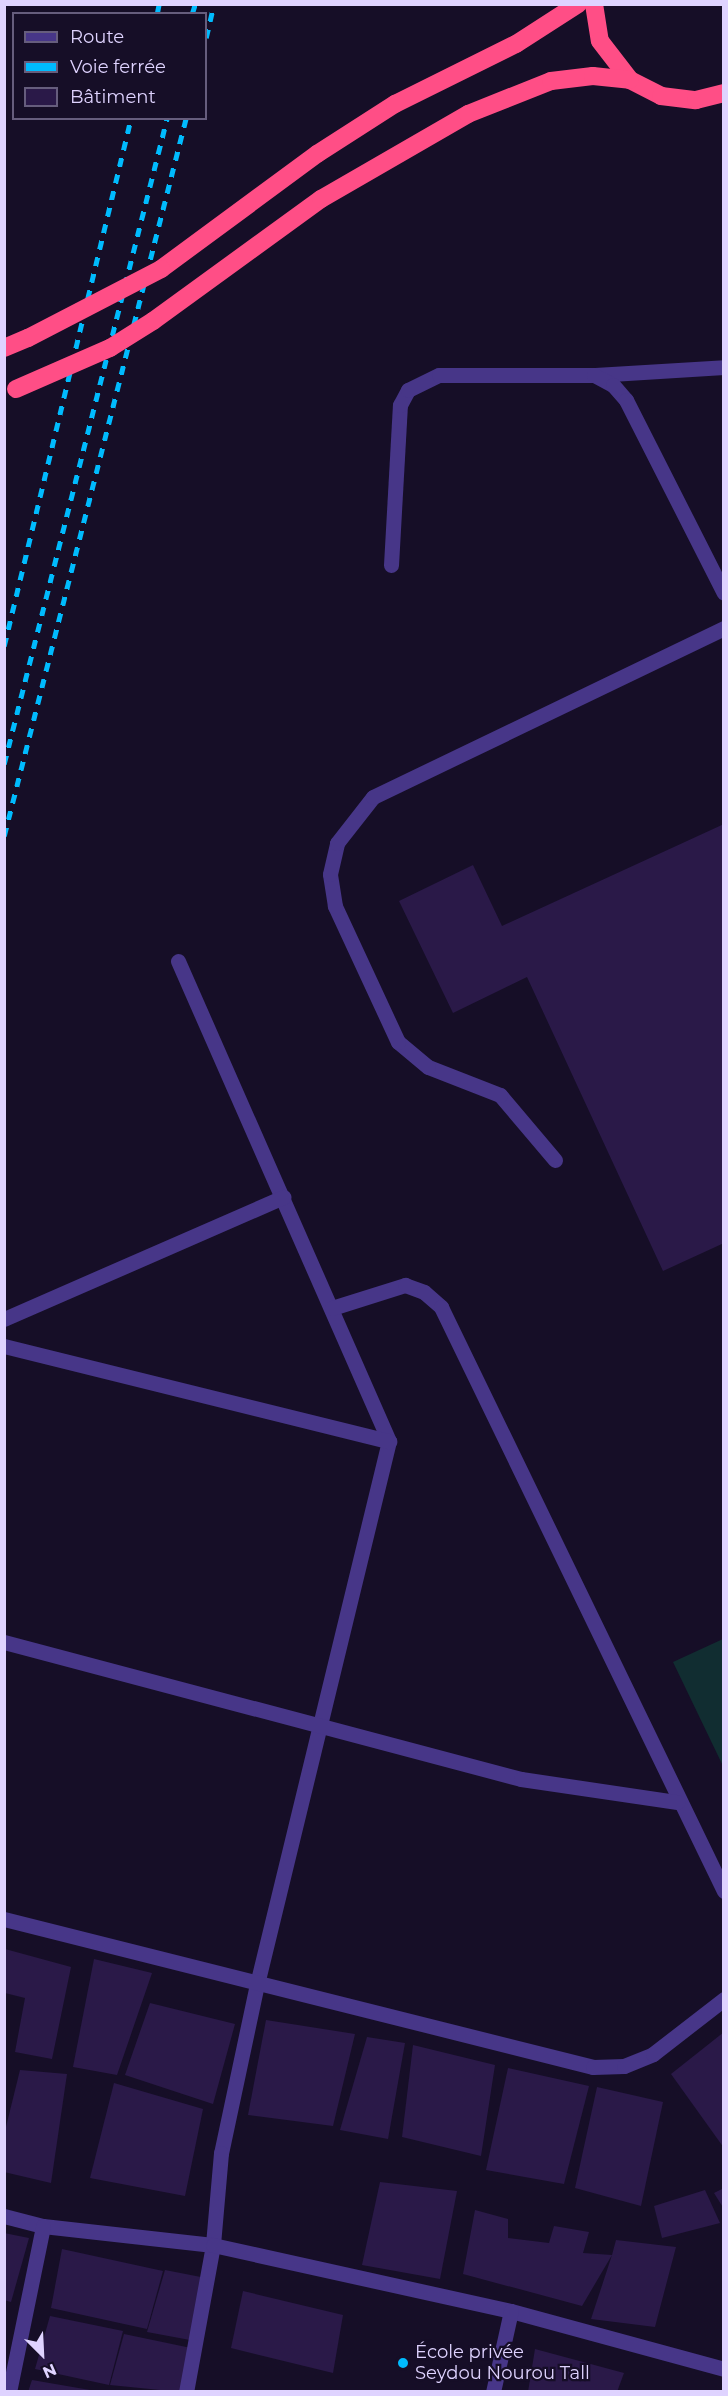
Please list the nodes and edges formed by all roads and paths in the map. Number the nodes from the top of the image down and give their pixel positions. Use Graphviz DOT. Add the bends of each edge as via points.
graph roads {
  1 [pos="578,4"];
  2 [pos="594,4"];
  3 [pos="630,80"];
  4 [pos="723,93"];
  5 [pos="4,348"];
  6 [pos="723,367"];
  7 [pos="594,375"];
  8 [pos="10,391"];
  9 [pos="391,565"];
  10 [pos="723,593"];
  11 [pos="723,628"];
  12 [pos="178,961"];
  13 [pos="555,1160"];
  14 [pos="283,1197"];
  15 [pos="332,1308"];
  16 [pos="4,1319"];
  17 [pos="4,1346"];
  18 [pos="389,1442"];
  19 [pos="4,1642"];
  20 [pos="320,1725"];
  21 [pos="677,1802"];
  22 [pos="723,1892"];
  23 [pos="4,1919"];
  24 [pos="256,1984"];
  25 [pos="723,1999"];
  26 [pos="4,2216"];
  27 [pos="44,2226"];
  28 [pos="213,2246"];
  29 [pos="512,2311"];
  30 [pos="723,2369"];
  31 [pos="9,2391"];
  32 [pos="186,2391"];
  33 [pos="493,2391"];
  1 -- 5 [label="highway, bridge" via="516,44 385,110 308,160 161,269"];
  2 -- 3 [label="highway" via="600,41"];
  3 -- 4 [label="highway" via="661,96 696,100"];
  3 -- 8 [label="highway, bridge" via="592,76 551,81 468,114 321,199 110,348"];
  6 -- 7 [label="street"];
  7 -- 9 [label="street" via="439,375 408,390 399,417"];
  7 -- 10 [label="street" via="613,385 626,400"];
  11 -- 13 [label="street" via="373,797 337,843 330,874 335,906 398,1042 428,1068 500,1095 521,1114"];
  12 -- 14 [label="street"];
  14 -- 15 [label="street"];
  14 -- 16 [label="street"];
  15 -- 18 [label="street"];
  15 -- 21 [label="street" via="405,1285 424,1292 441,1307"];
  17 -- 18 [label="street"];
  18 -- 20 [label="street"];
  19 -- 20 [label="street"];
  20 -- 21 [label="street" via="521,1779"];
  20 -- 24 [label="street"];
  21 -- 22 [label="street"];
  23 -- 24 [label="street"];
  24 -- 25 [label="street" via="592,2067 624,2066 653,2054 694,2026"];
  24 -- 28 [label="street" via="221,2152"];
  26 -- 27 [label="street"];
  27 -- 28 [label="street"];
  27 -- 31 [label="street"];
  28 -- 29 [label="street"];
  28 -- 32 [label="street"];
  29 -- 30 [label="street"];
  29 -- 33 [label="street"];
}
